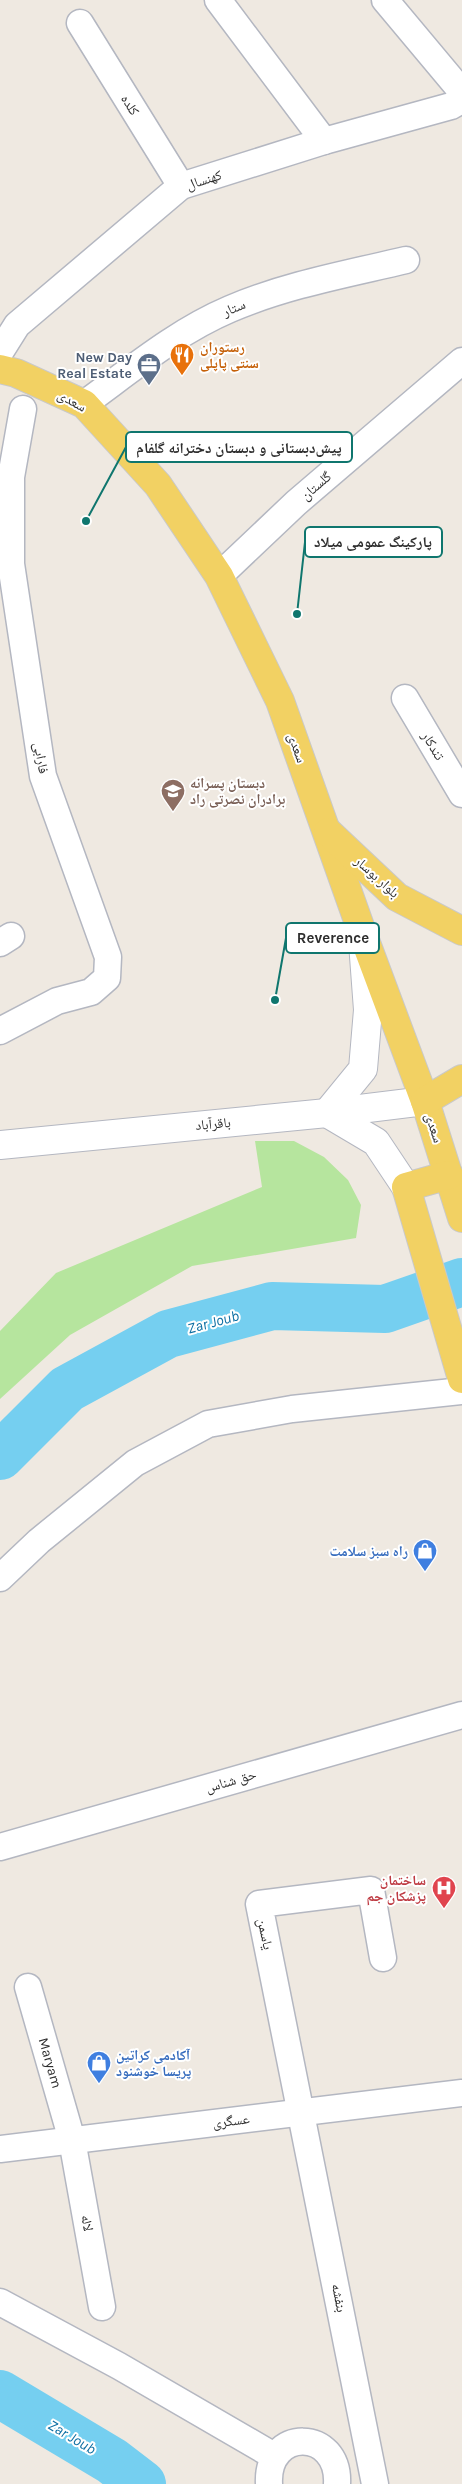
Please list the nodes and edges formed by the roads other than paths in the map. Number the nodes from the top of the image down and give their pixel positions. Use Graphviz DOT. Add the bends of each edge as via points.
graph roads {
  1 [pos="218,0"];
  2 [pos="385,0"];
  3 [pos="80,23"];
  4 [pos="462,92"];
  5 [pos="462,100"];
  6 [pos="324,141"];
  7 [pos="181,186"];
  8 [pos="406,260"];
  9 [pos="0,352"];
  10 [pos="462,361"];
  11 [pos="0,369"];
  12 [pos="84,404"];
  13 [pos="23,409"];
  14 [pos="220,576"];
  15 [pos="405,698"];
  16 [pos="462,794"];
  17 [pos="325,829"];
  18 [pos="462,931"];
  19 [pos="362,932"];
  20 [pos="0,1031"];
  21 [pos="462,1079"];
  22 [pos="425,1101"];
  23 [pos="327,1113"];
  24 [pos="0,1145"];
  25 [pos="449,1175"];
  26 [pos="406,1187"];
  27 [pos="462,1218"];
  28 [pos="461,1380"];
  29 [pos="0,1578"];
  30 [pos="462,1715"];
  31 [pos="0,1847"];
  32 [pos="383,1958"];
  33 [pos="28,1987"];
  34 [pos="462,2093"];
  35 [pos="302,2112"];
  36 [pos="72,2140"];
  37 [pos="0,2148"];
  38 [pos="0,2302"];
  39 [pos="102,2306"];
  40 [pos="274,2456"];
  41 [pos="338,2478"];
  42 [pos="375,2483"];
  43 [pos="268,2484"];
  1 -- 6 [label="street"];
  2 -- 4 [label="street"];
  3 -- 7 [label="street, کلده"];
  5 -- 6 [label="street, کهنسال" via="451,106"];
  6 -- 7 [label="street, کهنسال"];
  7 -- 9 [label="street, کهنسال" via="17,325"];
  8 -- 12 [label="street, ستار" via="287,288 229,309 174,338"];
  10 -- 14 [label="street, گلستان" via="296,503"];
  11 -- 12 [label="main road, سعدی"];
  12 -- 14 [label="main road, سعدی" via="158,485"];
  13 -- 20 [label="street, فارابی" via="11,477 11,564 43,776 108,956 107,978 91,992 56,1001"];
  14 -- 17 [label="main road, سعدی" via="280,701"];
  15 -- 16 [label="street, تندکار"];
  17 -- 18 [label="main road, بلوار بوسار" via="397,897"];
  17 -- 19 [label="main road, سعدی"];
  19 -- 22 [label="main road, سعدی"];
  19 -- 23 [label="main road" via="368,1010 362,1069"];
  21 -- 22 [label="main road"];
  22 -- 23 [label="main road, باقرآباد"];
  22 -- 25 [label="main road, سعدی"];
  23 -- 24 [label="main road, باقرآباد"];
  23 -- 26 [label="main road" via="376,1142"];
  25 -- 26 [label="main road"];
  25 -- 27 [label="main road, سعدی"];
  26 -- 28 [label="main road"];
  28 -- 29 [label="street" via="208,1424 135,1463 39,1541"];
  30 -- 31 [label="street, حق شناس"];
  32 -- 35 [label="street, یاسمن" via="371,1890 259,1904"];
  33 -- 36 [label="street, Maryam"];
  34 -- 35 [label="street, عسگری"];
  35 -- 36 [label="street, عسگری"];
  35 -- 42 [label="street, بنفشه"];
  36 -- 37 [label="street, عسگری"];
  36 -- 39 [label="street, لاله"];
  38 -- 40 [label="street" via="119,2366"];
  40 -- 41 [label="street" via="284,2446 296,2441 311,2442 324,2447 333,2458"];
  40 -- 43 [label="street" via="268,2470"];
  41 -- 42 [label="street"];
}
